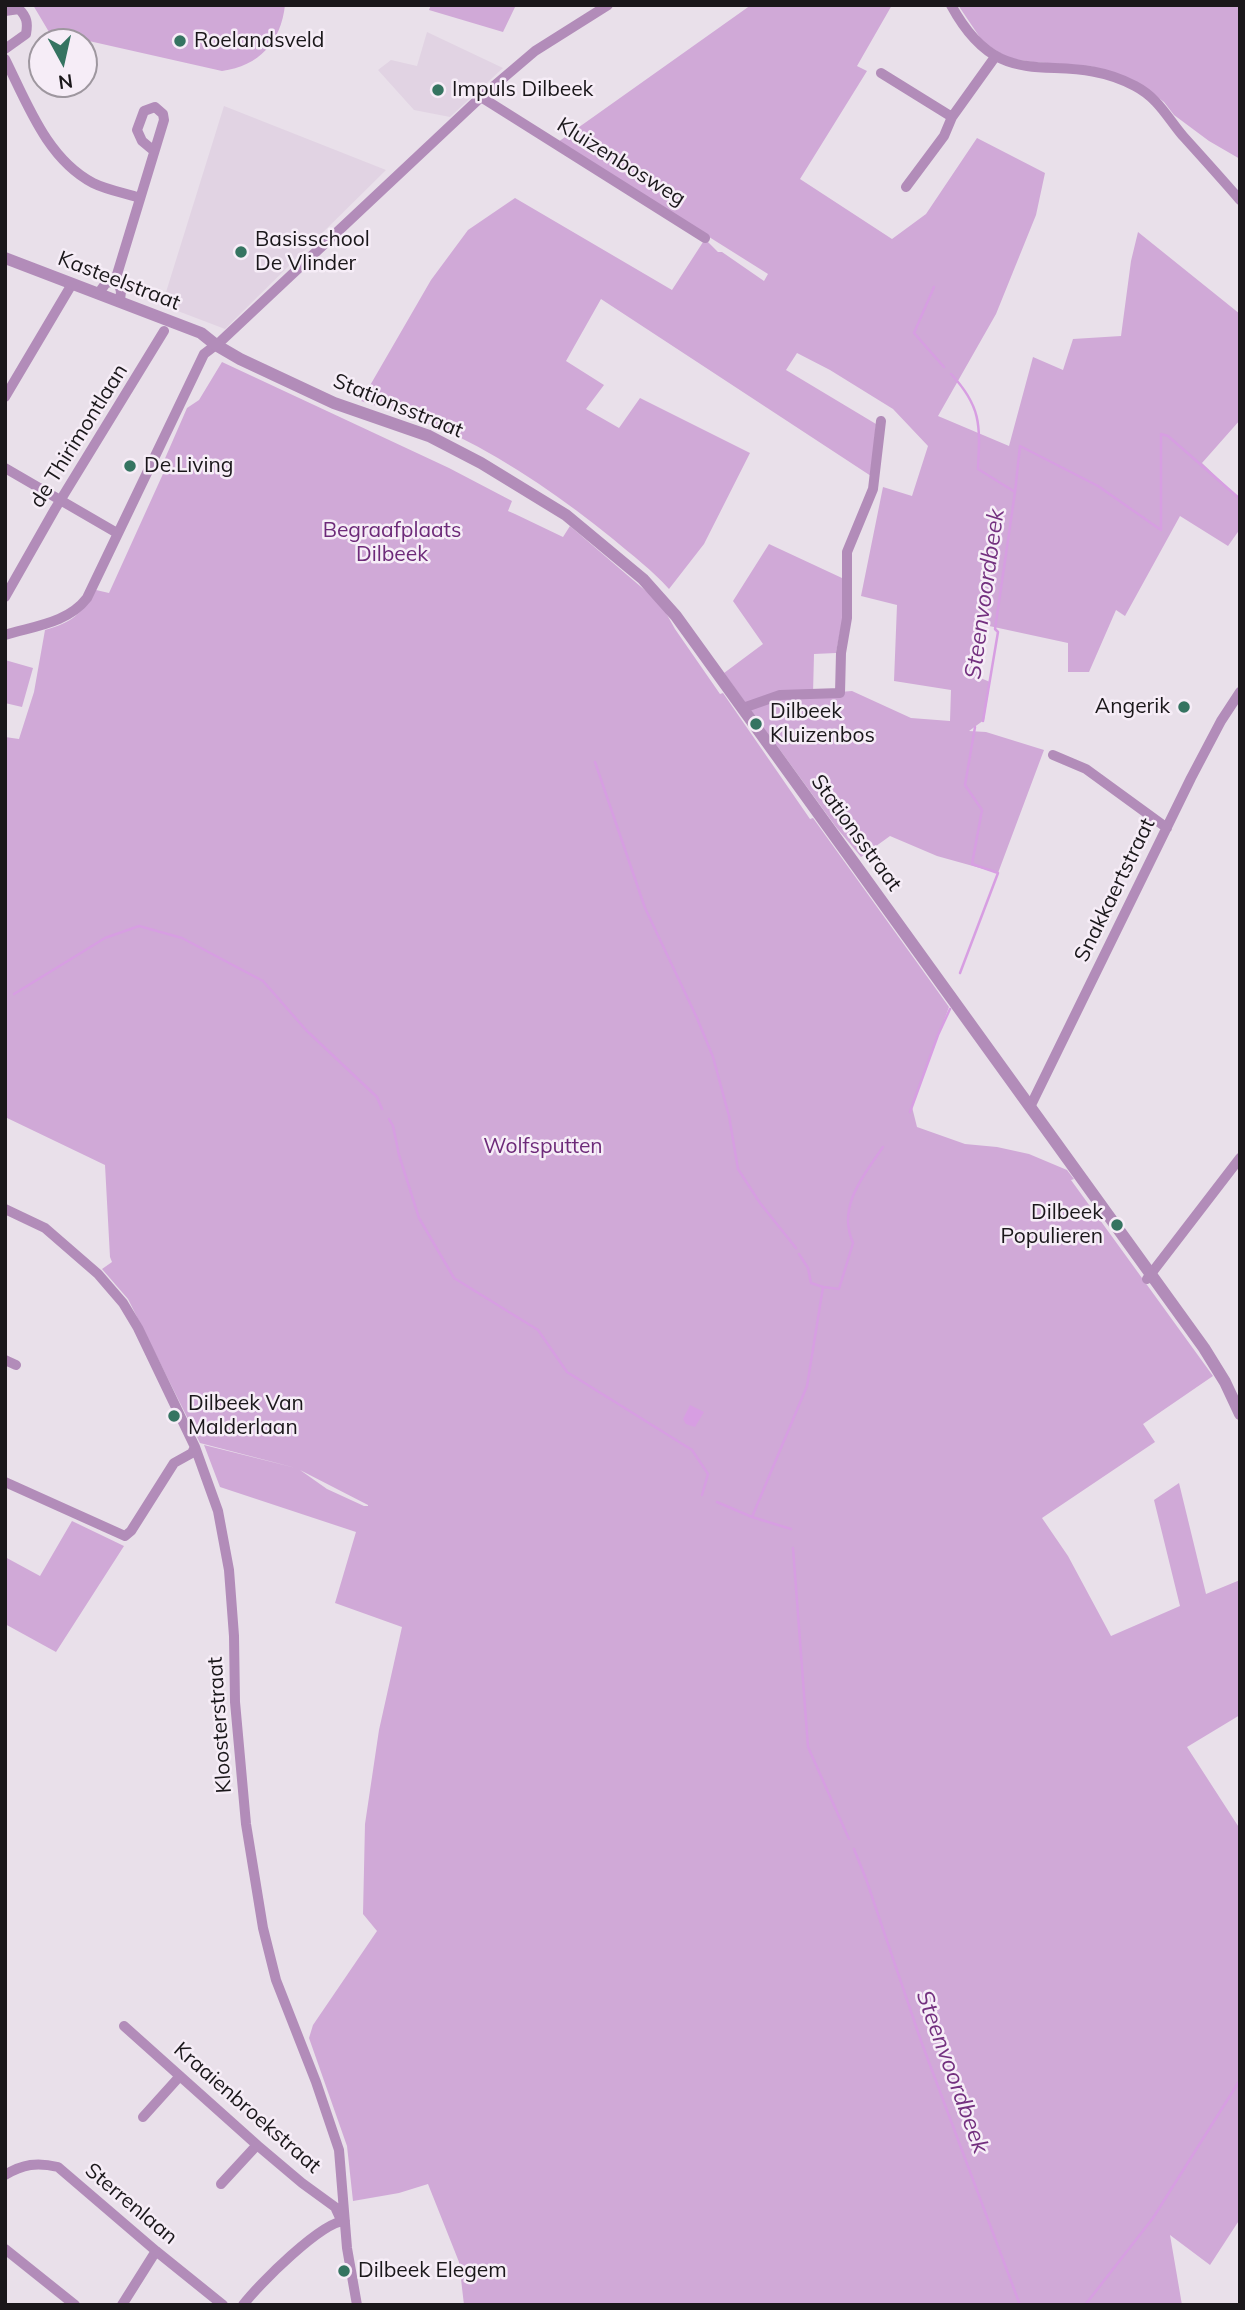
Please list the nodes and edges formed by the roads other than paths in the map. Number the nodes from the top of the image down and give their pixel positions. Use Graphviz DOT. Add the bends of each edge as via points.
graph roads {
  1 [pos="608,5"];
  2 [pos="951,5"];
  3 [pos="5,10"];
  4 [pos="5,48"];
  5 [pos="995,57"];
  6 [pos="5,59"];
  7 [pos="881,73"];
  8 [pos="481,97"];
  9 [pos="952,117"];
  10 [pos="154,151"];
  11 [pos="906,187"];
  12 [pos="140,198"];
  13 [pos="1240,200"];
  14 [pos="705,237"];
  15 [pos="5,258"];
  16 [pos="115,281"];
  17 [pos="72,284"];
  18 [pos="98,294"];
  19 [pos="119,302"];
  20 [pos="164,331"];
  21 [pos="216,345"];
  22 [pos="5,397"];
  23 [pos="881,421"];
  24 [pos="5,468"];
  25 [pos="62,501"];
  26 [pos="117,533"];
  27 [pos="5,597"];
  28 [pos="5,635"];
  29 [pos="1240,692"];
  30 [pos="743,708"];
  31 [pos="1053,755"];
  32 [pos="1167,828"];
  33 [pos="1030,1107"];
  34 [pos="1240,1158"];
  35 [pos="5,1209"];
  36 [pos="1149,1277"];
  37 [pos="5,1360"];
  38 [pos="16,1365"];
  39 [pos="1240,1414"];
  40 [pos="195,1447"];
  41 [pos="5,1482"];
  42 [pos="124,2026"];
  43 [pos="180,2076"];
  44 [pos="143,2116"];
  45 [pos="257,2144"];
  46 [pos="5,2175"];
  47 [pos="221,2184"];
  48 [pos="343,2220"];
  49 [pos="5,2249"];
  50 [pos="156,2251"];
  51 [pos="75,2305"];
  52 [pos="122,2305"];
  53 [pos="223,2305"];
  54 [pos="243,2305"];
  55 [pos="357,2305"];
  1 -- 8 [label="street" via="535,51"];
  2 -- 5 [label="street" via="967,31"];
  3 -- 4 [label="street" via="19,9 28,25 26,34"];
  5 -- 9 [label="street"];
  5 -- 13 [label="street" via="1029,67 1091,71 1143,90"];
  6 -- 12 [label="street" via="38,124 70,167 93,183"];
  7 -- 9 [label="street"];
  8 -- 14 [label="street, Kluizenbosweg"];
  8 -- 21 [label="street"];
  9 -- 11 [label="street" via="944,136"];
  10 -- 12 [label="street"];
  12 -- 16 [label="street"];
  15 -- 17 [label="street, Kasteelstraat"];
  16 -- 18 [label="street" via="106,283"];
  16 -- 19 [label="street" via="122,292"];
  17 -- 18 [label="street, Kasteelstraat"];
  17 -- 22 [label="street"];
  18 -- 19 [label="street, Kasteelstraat"];
  19 -- 21 [label="street, Kasteelstraat" via="201,333"];
  20 -- 25 [label="street, de Thirimontlaan"];
  21 -- 26 [label="street" via="204,354"];
  21 -- 30 [label="street, Stationsstraat" via="334,403 453,447 566,515 653,589"];
  23 -- 30 [label="street" via="873,489 847,552 840,693 780,695"];
  24 -- 25 [label="street"];
  25 -- 26 [label="street"];
  25 -- 27 [label="street, de Thirimontlaan"];
  26 -- 28 [label="street" via="76,610"];
  29 -- 32 [label="street, Snakkaertstraat"];
  30 -- 33 [label="street, Stationsstraat"];
  31 -- 32 [label="street" via="1086,769"];
  32 -- 33 [label="street, Snakkaertstraat"];
  33 -- 36 [label="street, Stationsstraat"];
  34 -- 36 [label="street"];
  35 -- 40 [label="street, Kloosterstraat" via="45,1228 98,1273 123,1303"];
  36 -- 39 [label="street, Stationsstraat" via="1204,1348"];
  37 -- 38 [label="street"];
  40 -- 41 [label="street" via="174,1463 125,1536"];
  40 -- 48 [label="street, Kloosterstraat" via="218,1511 229,1570 246,1824 263,1928 276,1980 339,2150"];
  42 -- 43 [label="street, Kraaienbroekstraat"];
  43 -- 44 [label="street"];
  43 -- 45 [label="street, Kraaienbroekstraat"];
  45 -- 47 [label="street"];
  45 -- 48 [label="street, Kraaienbroekstraat" via="335,2207"];
  46 -- 50 [label="street, Sterrenlaan" via="41,2162 58,2167"];
  48 -- 54 [label="street" via="326,2228 266,2277"];
  48 -- 55 [label="street, Kloosterstraat"];
  49 -- 51 [label="street"];
  50 -- 52 [label="street"];
  50 -- 53 [label="street, Sterrenlaan"];
}
